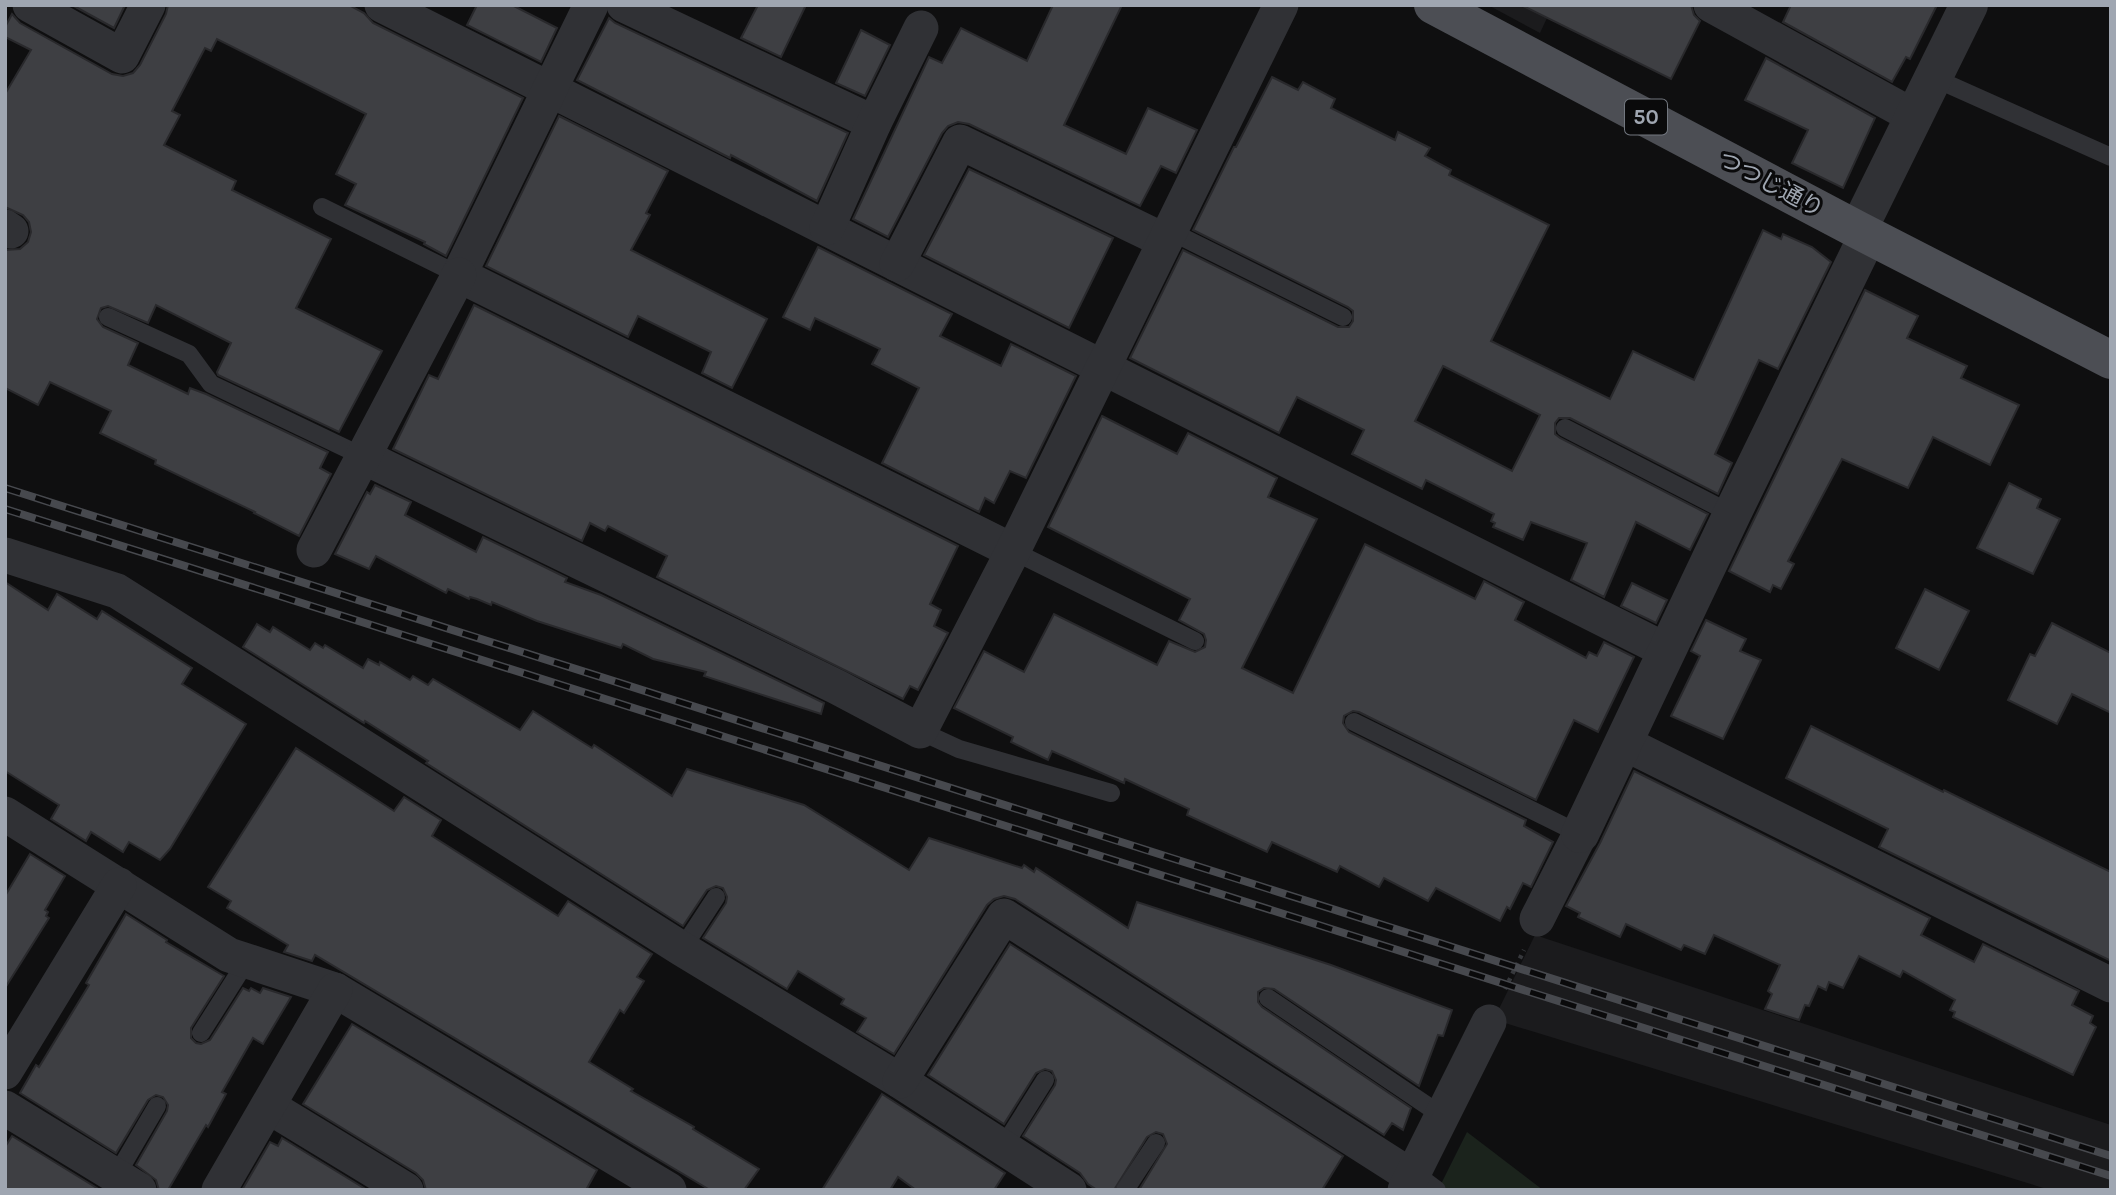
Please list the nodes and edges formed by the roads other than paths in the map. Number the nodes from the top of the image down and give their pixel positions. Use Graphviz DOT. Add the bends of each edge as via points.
graph roads {
  1 [pos="30,5"];
  2 [pos="148,5"];
  3 [pos="382,5"];
  4 [pos="591,5"];
  5 [pos="624,5"];
  6 [pos="1281,5"];
  7 [pos="1711,5"];
  8 [pos="1969,5"];
  9 [pos="1447,8"];
  10 [pos="921,28"];
  11 [pos="1934,78"];
  12 [pos="549,90"];
  13 [pos="1915,117"];
  14 [pos="874,123"];
  15 [pos="2111,157"];
  16 [pos="322,207"];
  17 [pos="827,228"];
  18 [pos="1863,232"];
  19 [pos="1168,236"];
  20 [pos="897,264"];
  21 [pos="459,275"];
  22 [pos="108,317"];
  23 [pos="1343,317"];
  24 [pos="2111,360"];
  25 [pos="1103,367"];
  26 [pos="1565,428"];
  27 [pos="364,457"];
  28 [pos="1732,514"];
  29 [pos="314,550"];
  30 [pos="1013,551"];
  31 [pos="5,555"];
  32 [pos="1195,641"];
  33 [pos="1667,651"];
  34 [pos="1354,722"];
  35 [pos="920,731"];
  36 [pos="1624,743"];
  37 [pos="1111,793"];
  38 [pos="5,814"];
  39 [pos="1580,834"];
  40 [pos="119,886"];
  41 [pos="716,897"];
  42 [pos="1537,919"];
  43 [pos="682,949"];
  44 [pos="246,962"];
  45 [pos="2111,985"];
  46 [pos="335,990"];
  47 [pos="1268,998"];
  48 [pos="1489,1022"];
  49 [pos="201,1033"];
  50 [pos="5,1072"];
  51 [pos="1045,1080"];
  52 [pos="900,1081"];
  53 [pos="157,1106"];
  54 [pos="268,1106"];
  55 [pos="5,1108"];
  56 [pos="1441,1115"];
  57 [pos="1156,1143"];
  58 [pos="1003,1147"];
  59 [pos="1416,1182"];
  60 [pos="127,1183"];
  61 [pos="219,1190"];
  62 [pos="406,1190"];
  63 [pos="668,1190"];
  64 [pos="1069,1190"];
  65 [pos="1125,1190"];
  1 -- 2 [label="street" via="122,56"];
  3 -- 12 [label="street"];
  4 -- 12 [label="street"];
  5 -- 14 [label="street"];
  6 -- 19 [label="street"];
  7 -- 13 [label="street"];
  8 -- 11 [label="street"];
  9 -- 18 [label="main road, つつじ通り / 50"];
  10 -- 14 [label="street"];
  11 -- 13 [label="street"];
  11 -- 15 [label="lane"];
  12 -- 17 [label="street"];
  12 -- 21 [label="street"];
  13 -- 18 [label="street"];
  14 -- 17 [label="street"];
  16 -- 21 [label="lane"];
  17 -- 20 [label="street"];
  18 -- 24 [label="main road, つつじ通り / 50"];
  18 -- 28 [label="street"];
  19 -- 20 [label="street" via="960,142"];
  19 -- 23 [label="lane"];
  19 -- 25 [label="street"];
  20 -- 25 [label="street"];
  21 -- 27 [label="street"];
  21 -- 30 [label="street"];
  22 -- 27 [label="lane" via="189,354 211,384"];
  25 -- 30 [label="street"];
  25 -- 33 [label="street"];
  26 -- 28 [label="lane"];
  27 -- 29 [label="street"];
  27 -- 35 [label="street"];
  28 -- 33 [label="street"];
  30 -- 32 [label="lane"];
  30 -- 35 [label="street"];
  31 -- 43 [label="street" via="117,591"];
  33 -- 36 [label="street"];
  34 -- 39 [label="lane"];
  35 -- 37 [label="lane" via="959,749"];
  36 -- 39 [label="street"];
  36 -- 45 [label="street"];
  38 -- 40 [label="street"];
  39 -- 42 [label="street"];
  40 -- 44 [label="street"];
  40 -- 50 [label="street"];
  41 -- 43 [label="lane"];
  43 -- 52 [label="street"];
  44 -- 46 [label="street"];
  44 -- 49 [label="lane"];
  46 -- 54 [label="street"];
  46 -- 63 [label="street"];
  47 -- 56 [label="lane"];
  48 -- 56 [label="street"];
  51 -- 58 [label="lane"];
  52 -- 58 [label="street"];
  52 -- 59 [label="street" via="1004,916"];
  53 -- 60 [label="lane"];
  54 -- 61 [label="street"];
  54 -- 62 [label="street"];
  55 -- 60 [label="street"];
  56 -- 59 [label="street"];
  57 -- 65 [label="lane"];
  58 -- 64 [label="street"];
}
